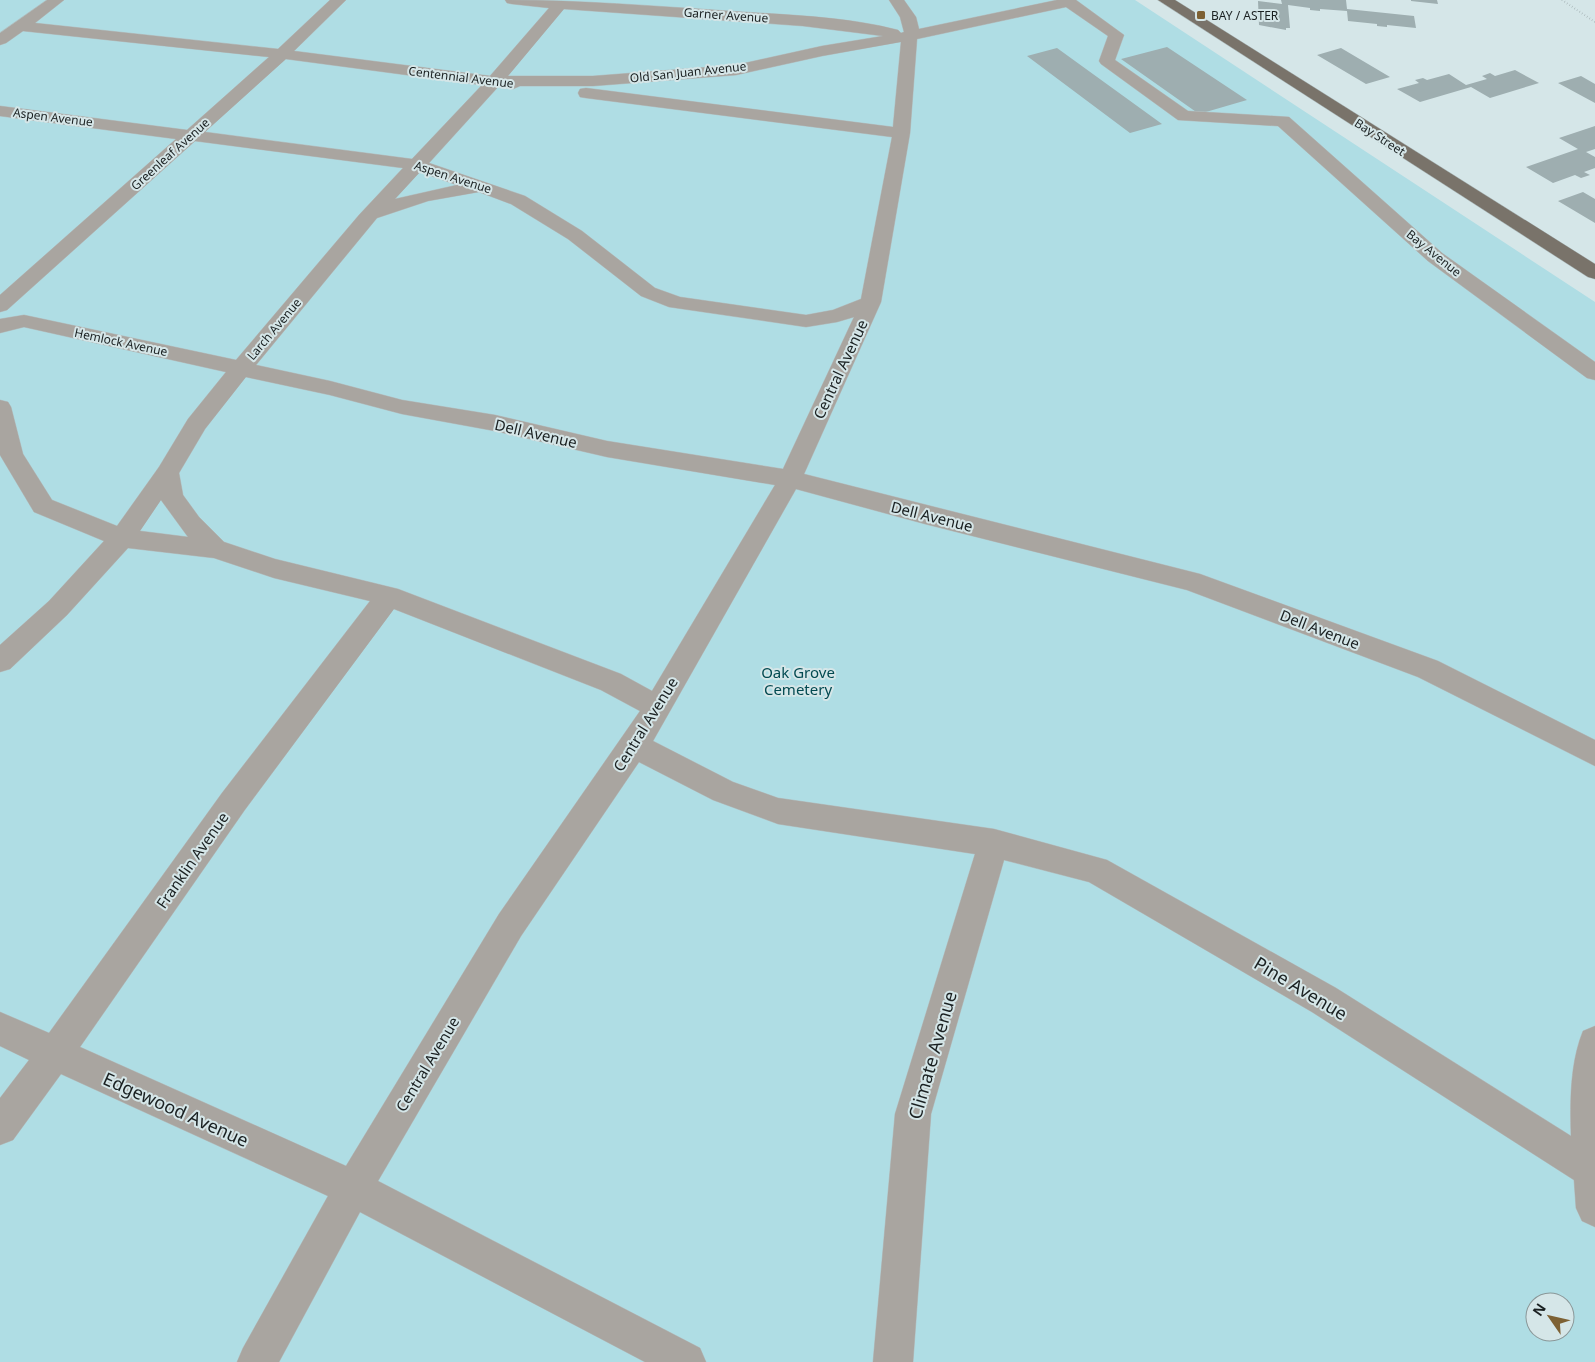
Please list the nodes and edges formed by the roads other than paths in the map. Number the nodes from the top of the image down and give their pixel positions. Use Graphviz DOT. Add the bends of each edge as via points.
graph roads {
  1 [pos="57,0"];
  2 [pos="339,0"];
  3 [pos="512,0"];
  4 [pos="896,0"];
  5 [pos="1165,0"];
  6 [pos="560,5"];
  7 [pos="21,26"];
  8 [pos="911,36"];
  9 [pos="0,40"];
  10 [pos="282,54"];
  11 [pos="495,82"];
  12 [pos="3,114"];
  13 [pos="1283,121"];
  14 [pos="901,133"];
  15 [pos="192,134"];
  16 [pos="418,164"];
  17 [pos="484,187"];
  18 [pos="366,219"];
  19 [pos="1595,273"];
  20 [pos="871,302"];
  21 [pos="0,306"];
  22 [pos="0,326"];
  23 [pos="241,368"];
  24 [pos="1595,373"];
  25 [pos="0,407"];
  26 [pos="167,473"];
  27 [pos="790,479"];
  28 [pos="122,538"];
  29 [pos="215,550"];
  30 [pos="389,596"];
  31 [pos="0,661"];
  32 [pos="657,707"];
  33 [pos="633,745"];
  34 [pos="1595,754"];
  35 [pos="994,843"];
  36 [pos="0,1030"];
  37 [pos="1595,1043"];
  38 [pos="54,1055"];
  39 [pos="0,1128"];
  40 [pos="1593,1172"];
  41 [pos="353,1188"];
  42 [pos="1595,1208"];
  43 [pos="257,1362"];
  44 [pos="686,1362"];
  45 [pos="893,1362"];
  1 -- 7 [label="lane"];
  2 -- 10 [label="lane, Greenleaf Avenue"];
  3 -- 6 [label="lane, Garner Avenue"];
  4 -- 8 [label="lane" via="908,16"];
  5 -- 19 [label="main road, Bay Street"];
  6 -- 8 [label="lane, Garner Avenue" via="858,26"];
  6 -- 11 [label="lane, Larch Avenue"];
  7 -- 9 [label="lane"];
  7 -- 10 [label="lane, Centennial Avenue"];
  8 -- 11 [label="lane, Old San Juan Avenue" via="736,70 592,81"];
  8 -- 13 [label="lane, Old San Juan Avenue" via="1069,2 1116,35 1108,61 1184,116"];
  8 -- 14 [label="lane, Central Avenue"];
  10 -- 11 [label="lane, Centennial Avenue"];
  10 -- 15 [label="lane, Greenleaf Avenue"];
  11 -- 14 [label="lane, Centennial Avenue"];
  11 -- 16 [label="lane, Larch Avenue"];
  12 -- 15 [label="lane, Aspen Avenue"];
  13 -- 24 [label="lane, Bay Avenue" via="1435,257"];
  14 -- 20 [label="lane, Central Avenue"];
  15 -- 16 [label="lane, Aspen Avenue"];
  15 -- 21 [label="lane, Greenleaf Avenue"];
  16 -- 17 [label="lane, Aspen Avenue"];
  16 -- 18 [label="lane, Larch Avenue"];
  17 -- 18 [label="lane" via="422,195"];
  17 -- 20 [label="lane, Aspen Avenue" via="518,200 575,236 648,292 676,303 806,321 837,316"];
  18 -- 23 [label="lane, Larch Avenue"];
  20 -- 27 [label="lane, Central Avenue"];
  22 -- 23 [label="lane, Hemlock Avenue" via="24,321"];
  23 -- 26 [label="lane, Larch Avenue" via="196,424"];
  23 -- 27 [label="lane, Dell Avenue" via="402,407 495,423 607,449"];
  25 -- 28 [label="lane" via="11,454 43,506"];
  26 -- 28 [label="lane, Larch Avenue"];
  26 -- 29 [label="lane" via="171,497"];
  27 -- 32 [label="lane, Central Avenue"];
  27 -- 34 [label="lane, Dell Avenue" via="1191,580 1428,669"];
  28 -- 29 [label="lane"];
  28 -- 31 [label="lane, Larch Avenue" via="58,608"];
  29 -- 30 [label="lane"];
  30 -- 32 [label="lane" via="611,682"];
  30 -- 38 [label="lane, Franklin Avenue" via="233,802"];
  32 -- 33 [label="lane, Central Avenue"];
  33 -- 35 [label="lane, Pine Avenue" via="723,791 778,811"];
  33 -- 41 [label="lane, Central Avenue" via="510,925"];
  35 -- 40 [label="lane, Pine Avenue" via="1096,870 1324,1000"];
  35 -- 45 [label="lane, Climate Avenue" via="913,1114"];
  36 -- 38 [label="lane, Edgewood Avenue"];
  37 -- 40 [label="lane" via="1590,1066"];
  38 -- 39 [label="lane, Franklin Avenue"];
  38 -- 41 [label="lane, Edgewood Avenue"];
  40 -- 42 [label="lane"];
  41 -- 43 [label="lane, Central Avenue"];
  41 -- 44 [label="lane, Edgewood Avenue"];
}
